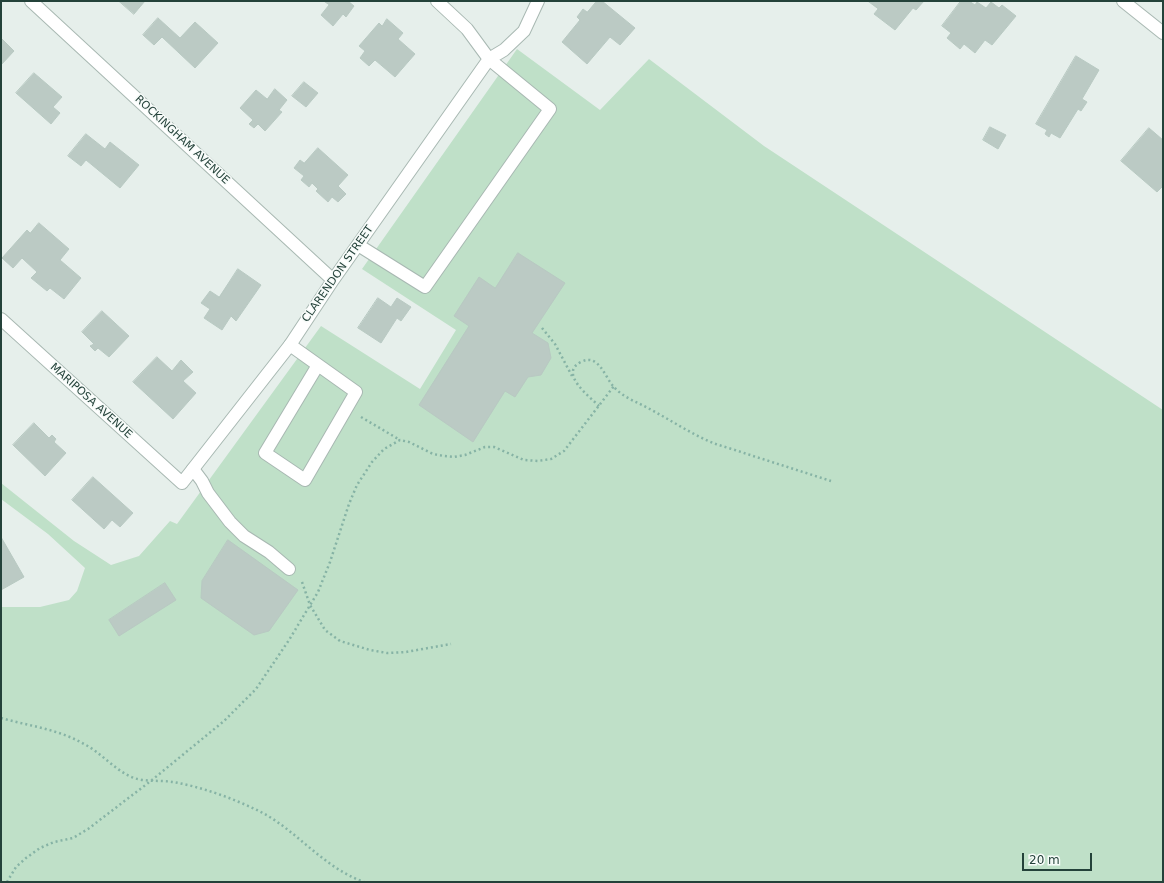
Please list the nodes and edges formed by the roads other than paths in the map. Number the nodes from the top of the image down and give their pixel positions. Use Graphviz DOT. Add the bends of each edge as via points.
graph roads {
  1 [pos="31,1"];
  2 [pos="437,1"];
  3 [pos="538,1"];
  4 [pos="1123,1"];
  5 [pos="1163,34"];
  6 [pos="489,59"];
  7 [pos="358,245"];
  8 [pos="333,280"];
  9 [pos="1,319"];
  10 [pos="290,345"];
  11 [pos="318,365"];
  12 [pos="193,469"];
  13 [pos="182,483"];
  14 [pos="289,569"];
  1 -- 8 [label="street, ROCKINGHAM AVENUE"];
  2 -- 6 [label="street" via="467,29"];
  3 -- 6 [label="street" via="524,31 504,50"];
  4 -- 5 [label="street"];
  6 -- 7 [label="street, CLARENDON STREET"];
  6 -- 7 [label="street" via="550,109 424,287"];
  7 -- 8 [label="street, CLARENDON STREET"];
  8 -- 10 [label="street, CLARENDON STREET"];
  9 -- 13 [label="street, MARIPOSA AVENUE"];
  10 -- 11 [label="street"];
  10 -- 12 [label="street, CLARENDON STREET"];
  11 -- 11 [label="street" via="356,392 304,480 265,453"];
  12 -- 13 [label="street, CLARENDON STREET"];
  12 -- 14 [label="street" via="230,522 244,536"];
}
